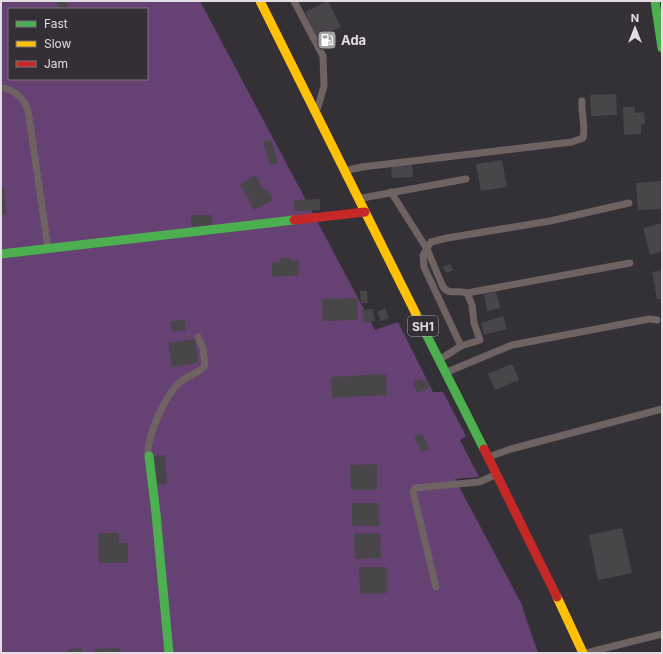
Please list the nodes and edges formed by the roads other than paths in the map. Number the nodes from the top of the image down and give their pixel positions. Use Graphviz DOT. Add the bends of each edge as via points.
graph roads {
  1 [pos="260,1"];
  2 [pos="294,1"];
  3 [pos="655,1"];
  4 [pos="662,48"];
  5 [pos="4,88"];
  6 [pos="582,101"];
  7 [pos="316,113"];
  8 [pos="345,171"];
  9 [pos="466,179"];
  10 [pos="391,192"];
  11 [pos="359,198"];
  12 [pos="629,204"];
  13 [pos="365,212"];
  14 [pos="48,249"];
  15 [pos="427,249"];
  16 [pos="1,254"];
  17 [pos="630,263"];
  18 [pos="466,293"];
  19 [pos="657,320"];
  20 [pos="198,337"];
  21 [pos="461,346"];
  22 [pos="439,359"];
  23 [pos="446,372"];
  24 [pos="662,409"];
  25 [pos="148,456"];
  26 [pos="488,457"];
  27 [pos="497,475"];
  28 [pos="436,587"];
  29 [pos="662,634"];
  30 [pos="169,653"];
  31 [pos="585,653"];
  1 -- 7 [label="main road, SH1"];
  2 -- 7 [label="lane" via="323,56 324,86"];
  3 -- 4 [label="main road"];
  5 -- 14 [label="lane" via="19,95 28,110"];
  6 -- 8 [label="lane" via="585,131 583,138"];
  7 -- 8 [label="main road, SH1"];
  8 -- 11 [label="main road, SH1"];
  9 -- 10 [label="lane"];
  10 -- 11 [label="lane"];
  10 -- 15 [label="lane"];
  11 -- 13 [label="main road, SH1"];
  12 -- 15 [label="lane" via="550,221 446,238 431,242"];
  13 -- 14 [label="main road"];
  13 -- 22 [label="main road, SH1"];
  14 -- 16 [label="main road"];
  15 -- 18 [label="lane" via="446,292"];
  15 -- 21 [label="lane" via="423,255 424,267"];
  17 -- 18 [label="lane"];
  18 -- 21 [label="lane" via="472,305 474,323 480,340"];
  19 -- 23 [label="lane" via="648,319 512,345"];
  20 -- 25 [label="lane" via="203,348 205,366 179,383 169,395 151,433"];
  21 -- 22 [label="lane"];
  22 -- 23 [label="main road, SH1"];
  23 -- 26 [label="main road, SH1"];
  24 -- 26 [label="lane"];
  25 -- 30 [label="main road"];
  26 -- 27 [label="main road, SH1"];
  27 -- 28 [label="lane" via="479,482 415,488"];
  27 -- 31 [label="main road, SH1"];
  29 -- 31 [label="lane"];
}
